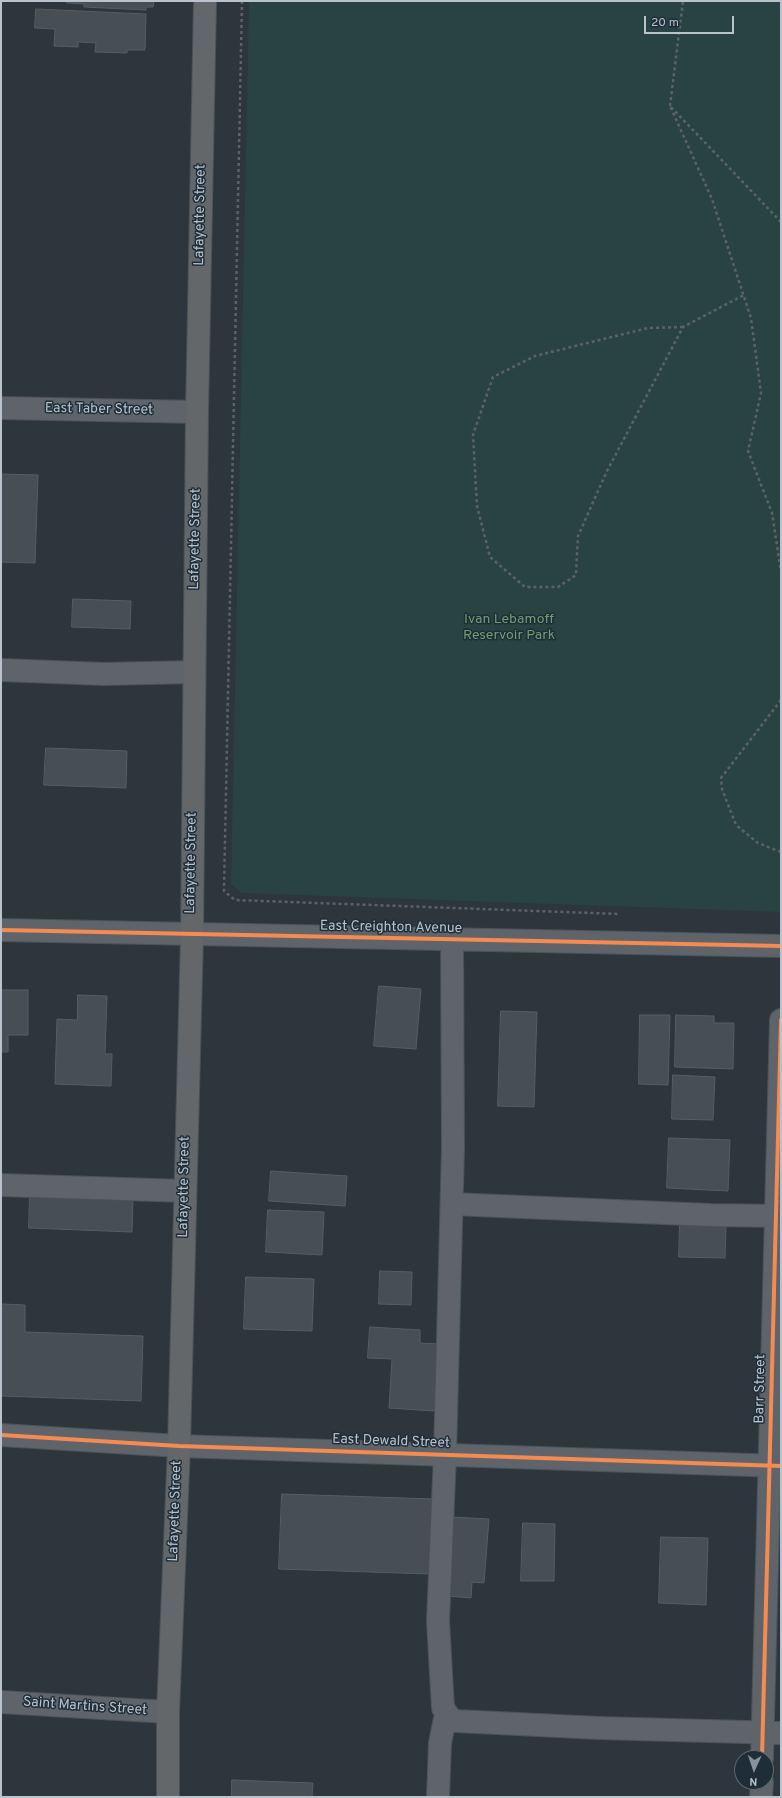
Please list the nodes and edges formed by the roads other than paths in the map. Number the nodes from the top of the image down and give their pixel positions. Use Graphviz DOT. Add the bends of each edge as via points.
graph roads {
  1 [pos="205,1"];
  2 [pos="1,408"];
  3 [pos="197,412"];
  4 [pos="1,670"];
  5 [pos="194,672"];
  6 [pos="1,930"];
  7 [pos="192,935"];
  8 [pos="452,940"];
  9 [pos="781,946"];
  10 [pos="781,1020"];
  11 [pos="1,1185"];
  12 [pos="185,1191"];
  13 [pos="452,1204"];
  14 [pos="778,1216"];
  15 [pos="1,1435"];
  16 [pos="179,1446"];
  17 [pos="445,1454"];
  18 [pos="776,1466"];
  19 [pos="1,1702"];
  20 [pos="168,1712"];
  21 [pos="446,1714"];
  22 [pos="772,1733"];
  23 [pos="765,1750"];
  24 [pos="168,1797"];
  25 [pos="438,1797"];
  1 -- 3 [label="highway, Lafayette Street"];
  2 -- 3 [label="street, East Taber Street"];
  3 -- 5 [label="highway, Lafayette Street"];
  4 -- 5 [label="street" via="104,674"];
  5 -- 7 [label="highway, Lafayette Street"];
  6 -- 7 [label="street, East Creighton Avenue"];
  7 -- 8 [label="street, East Creighton Avenue"];
  7 -- 12 [label="highway, Lafayette Street"];
  8 -- 9 [label="street, East Creighton Avenue"];
  8 -- 13 [label="street"];
  10 -- 14 [label="street, Barr Street"];
  11 -- 12 [label="street"];
  12 -- 16 [label="highway, Lafayette Street"];
  13 -- 14 [label="street"];
  13 -- 17 [label="street"];
  14 -- 18 [label="street, Barr Street"];
  15 -- 16 [label="street, East Dewald Street"];
  16 -- 17 [label="street, East Dewald Street"];
  16 -- 20 [label="highway, Lafayette Street"];
  17 -- 18 [label="street, East Dewald Street"];
  17 -- 21 [label="street" via="438,1621 443,1708"];
  18 -- 22 [label="street, Barr Street"];
  19 -- 20 [label="street, Saint Martins Street"];
  20 -- 24 [label="highway, Lafayette Street"];
  21 -- 22 [label="street" via="456,1721"];
  21 -- 25 [label="street" via="440,1742"];
  22 -- 23 [label="street, Barr Street"];
}
